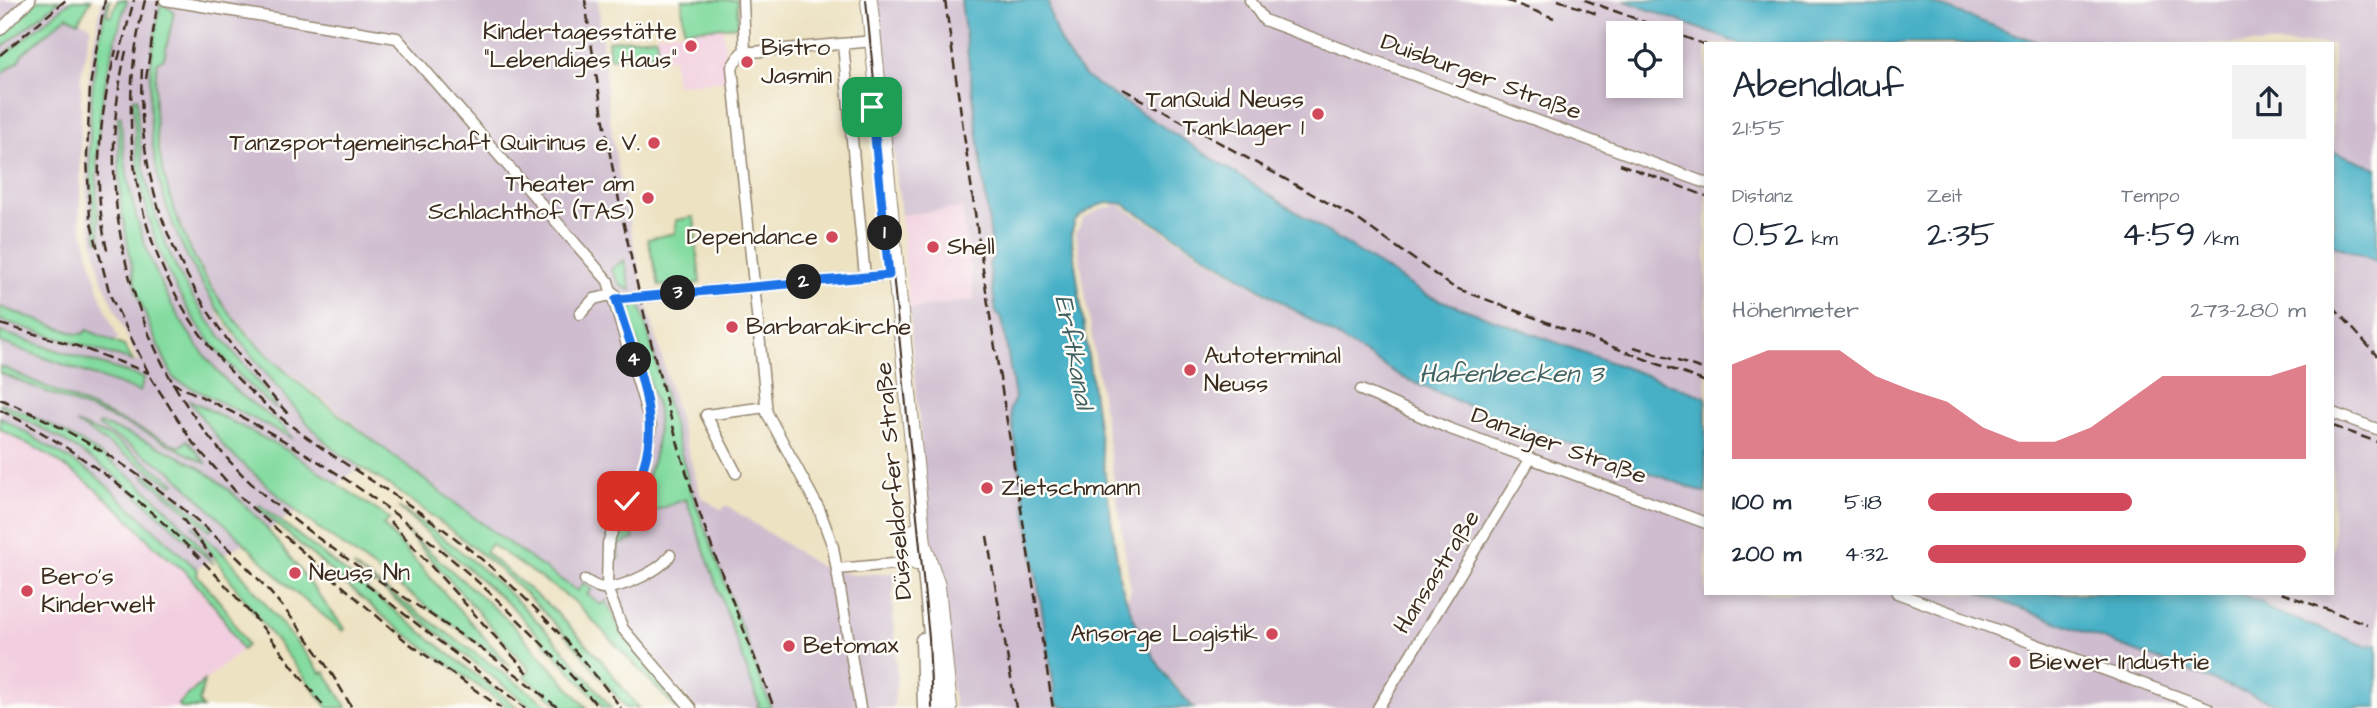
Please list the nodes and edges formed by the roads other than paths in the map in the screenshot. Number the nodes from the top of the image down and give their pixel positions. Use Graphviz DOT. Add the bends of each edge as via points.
graph roads {
  1 [pos="30,0"];
  2 [pos="165,0"];
  3 [pos="743,0"];
  4 [pos="861,0"];
  5 [pos="869,0"];
  6 [pos="1250,0"];
  7 [pos="0,30"];
  8 [pos="869,41"];
  9 [pos="843,44"];
  10 [pos="746,53"];
  11 [pos="1704,182"];
  12 [pos="893,274"];
  13 [pos="865,277"];
  14 [pos="755,286"];
  15 [pos="616,296"];
  16 [pos="580,314"];
  17 [pos="1361,390"];
  18 [pos="765,407"];
  19 [pos="2334,413"];
  20 [pos="2377,429"];
  21 [pos="1531,458"];
  22 [pos="736,473"];
  23 [pos="1704,522"];
  24 [pos="923,544"];
  25 [pos="670,555"];
  26 [pos="916,562"];
  27 [pos="837,569"];
  28 [pos="585,580"];
  29 [pos="607,588"];
  30 [pos="1902,595"];
  31 [pos="937,707"];
  32 [pos="691,708"];
  33 [pos="860,708"];
  34 [pos="1378,708"];
  35 [pos="2208,708"];
  1 -- 7 [label="street"];
  2 -- 15 [label="street" via="397,38 605,276"];
  3 -- 10 [label="street"];
  4 -- 8 [label="main road, Düsseldorfer Straße"];
  5 -- 8 [label="main road, Düsseldorfer Straße"];
  6 -- 11 [label="street, Duisburger Straße" via="1265,20"];
  8 -- 9 [label="street"];
  8 -- 12 [label="main road, Düsseldorfer Straße"];
  9 -- 10 [label="street"];
  9 -- 13 [label="street"];
  10 -- 14 [label="street" via="738,55 732,66"];
  12 -- 13 [label="street"];
  12 -- 24 [label="main road, Düsseldorfer Straße"];
  12 -- 26 [label="main road, Düsseldorfer Straße"];
  13 -- 14 [label="street"];
  14 -- 15 [label="street"];
  14 -- 18 [label="street"];
  15 -- 16 [label="street" via="594,299"];
  15 -- 29 [label="street" via="649,409 651,441 644,471 610,536"];
  17 -- 21 [label="street, Danziger Straße"];
  18 -- 22 [label="street" via="706,415"];
  18 -- 27 [label="street" via="828,529"];
  19 -- 20 [label="street"];
  21 -- 23 [label="street, Danziger Straße"];
  21 -- 34 [label="street, Hansastraße"];
  24 -- 31 [label="main road, Düsseldorfer Straße"];
  24 -- 31 [label="main road" via="937,586 947,690"];
  25 -- 29 [label="street" via="658,569"];
  26 -- 27 [label="street"];
  26 -- 31 [label="main road, Düsseldorfer Straße"];
  27 -- 33 [label="street"];
  28 -- 29 [label="street"];
  29 -- 32 [label="street" via="623,629"];
  30 -- 35 [label="street"];
}
